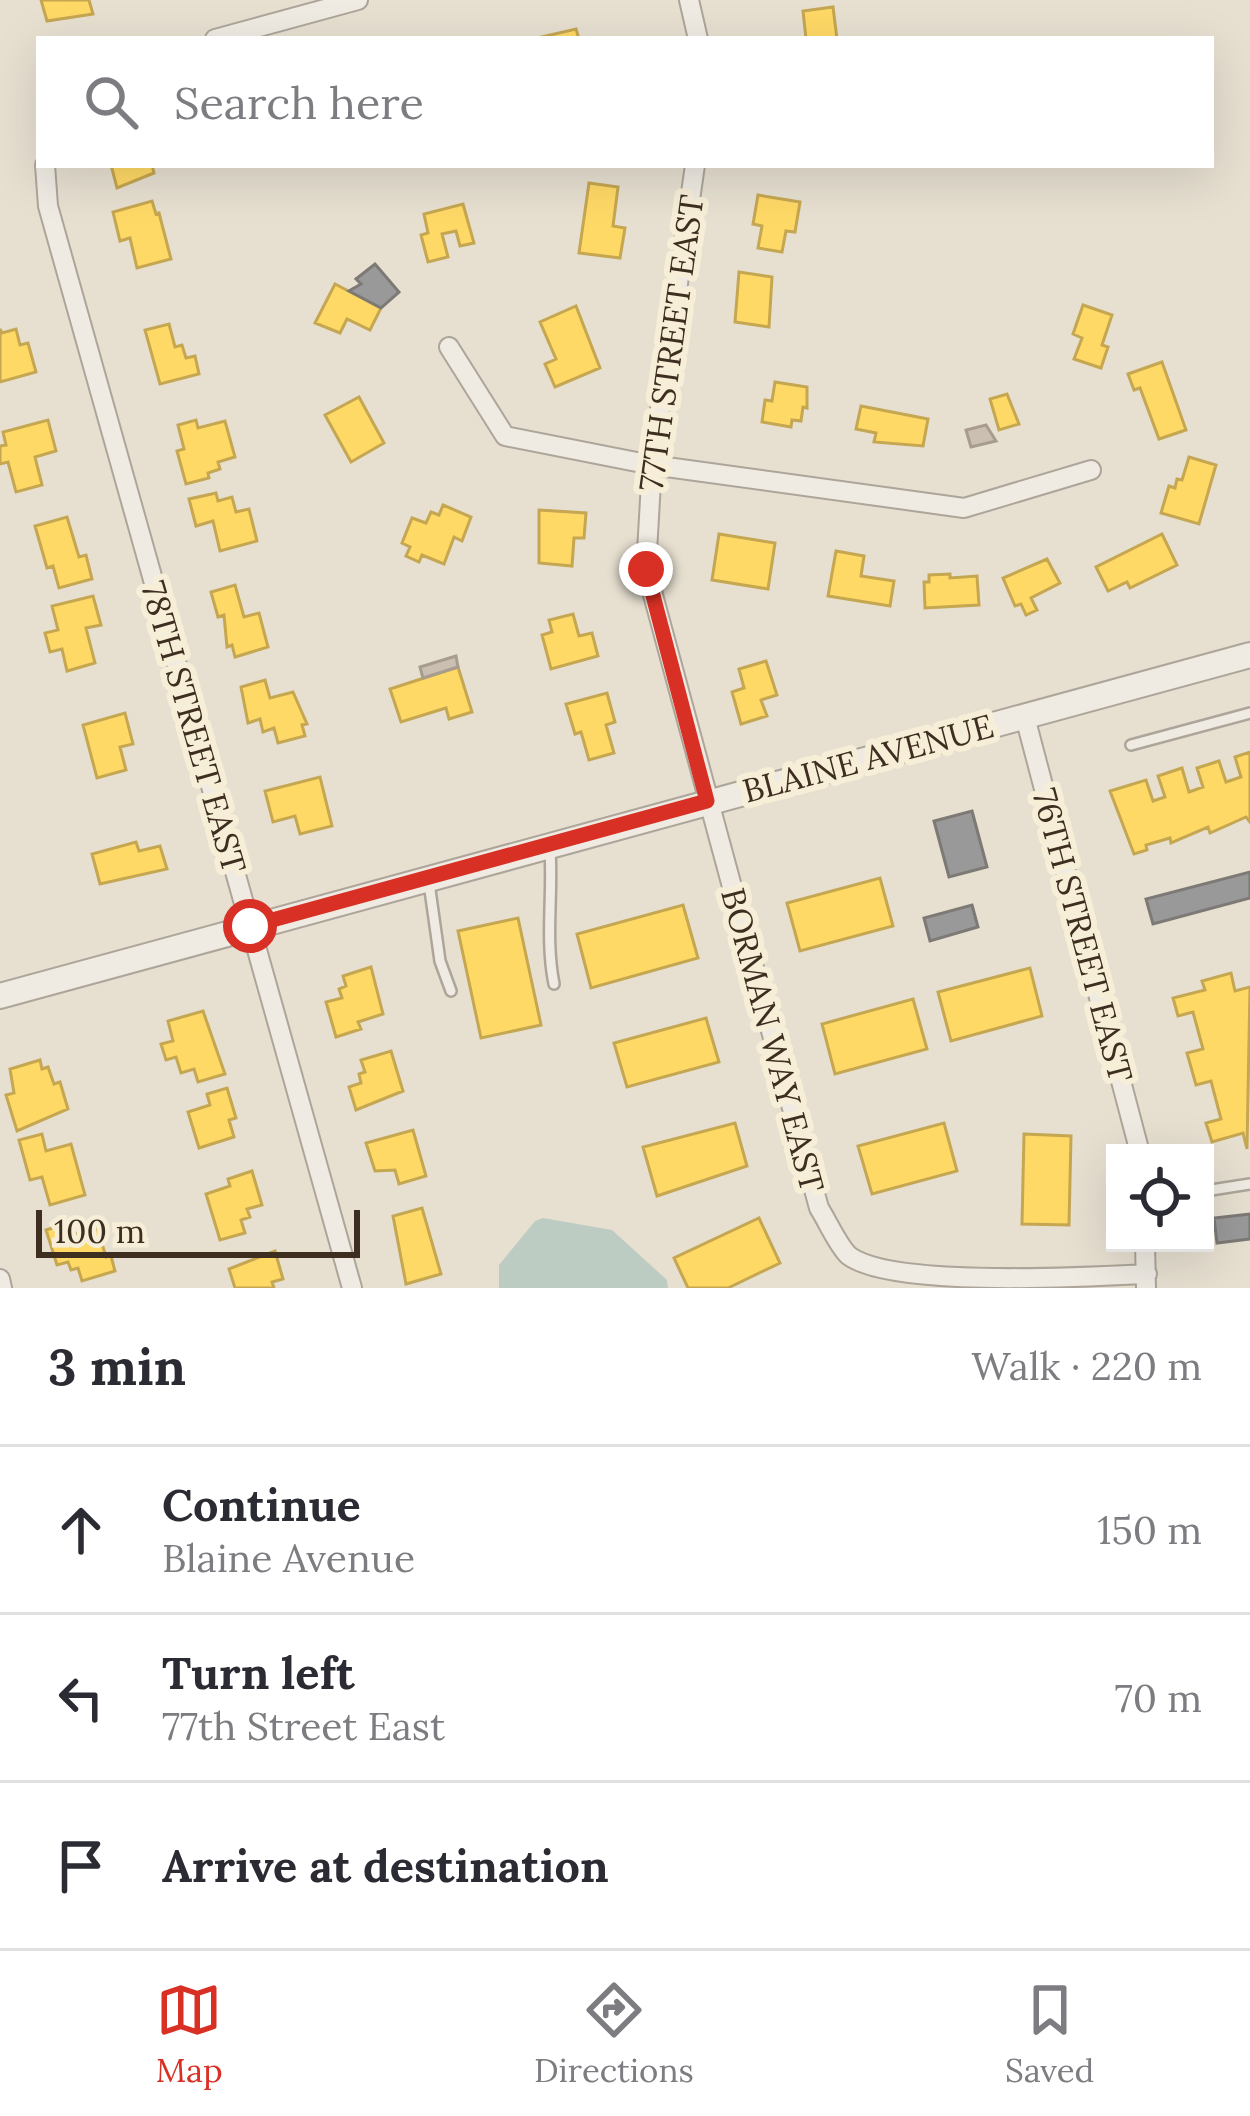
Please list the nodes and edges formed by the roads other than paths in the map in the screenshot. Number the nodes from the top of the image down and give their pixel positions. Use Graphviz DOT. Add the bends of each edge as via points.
graph roads {
  1 [pos="358,0"];
  2 [pos="689,0"];
  3 [pos="226,36"];
  4 [pos="697,36"];
  5 [pos="45,168"];
  6 [pos="695,168"];
  7 [pos="449,347"];
  8 [pos="652,465"];
  9 [pos="1091,470"];
  10 [pos="1250,655"];
  11 [pos="1250,713"];
  12 [pos="1025,717"];
  13 [pos="1131,745"];
  14 [pos="707,801"];
  15 [pos="550,844"];
  16 [pos="428,878"];
  17 [pos="250,926"];
  18 [pos="554,984"];
  19 [pos="452,992"];
  20 [pos="0,996"];
  21 [pos="1138,1144"];
  22 [pos="1250,1184"];
  23 [pos="1214,1190"];
  24 [pos="0,1279"];
  25 [pos="1146,1281"];
  26 [pos="905,1284"];
  27 [pos="987,1285"];
  28 [pos="2,1288"];
  29 [pos="352,1288"];
  1 -- 3 [label="street"];
  2 -- 4 [label="street"];
  5 -- 17 [label="street, 78TH STREET EAST" via="48,206"];
  6 -- 8 [label="street, 77TH STREET EAST"];
  7 -- 8 [label="street" via="505,436"];
  8 -- 9 [label="street" via="964,508"];
  8 -- 14 [label="street, 77TH STREET EAST" via="646,569"];
  10 -- 12 [label="street, BLAINE AVENUE"];
  11 -- 13 [label="lane"];
  12 -- 14 [label="street, BLAINE AVENUE"];
  12 -- 21 [label="street, 76TH STREET EAST"];
  14 -- 15 [label="street, BLAINE AVENUE"];
  14 -- 26 [label="street, BORMAN WAY EAST" via="819,1208 850,1258"];
  15 -- 16 [label="street, BLAINE AVENUE"];
  15 -- 18 [label="lane"];
  16 -- 17 [label="street, BLAINE AVENUE"];
  16 -- 19 [label="lane"];
  17 -- 20 [label="street, BLAINE AVENUE"];
  17 -- 29 [label="street, 78TH STREET EAST"];
  22 -- 23 [label="lane"];
  24 -- 28 [label="street"];
  25 -- 27 [label="street, BORMAN WAY EAST"];
  26 -- 27 [label="street, BORMAN WAY EAST"];
}
